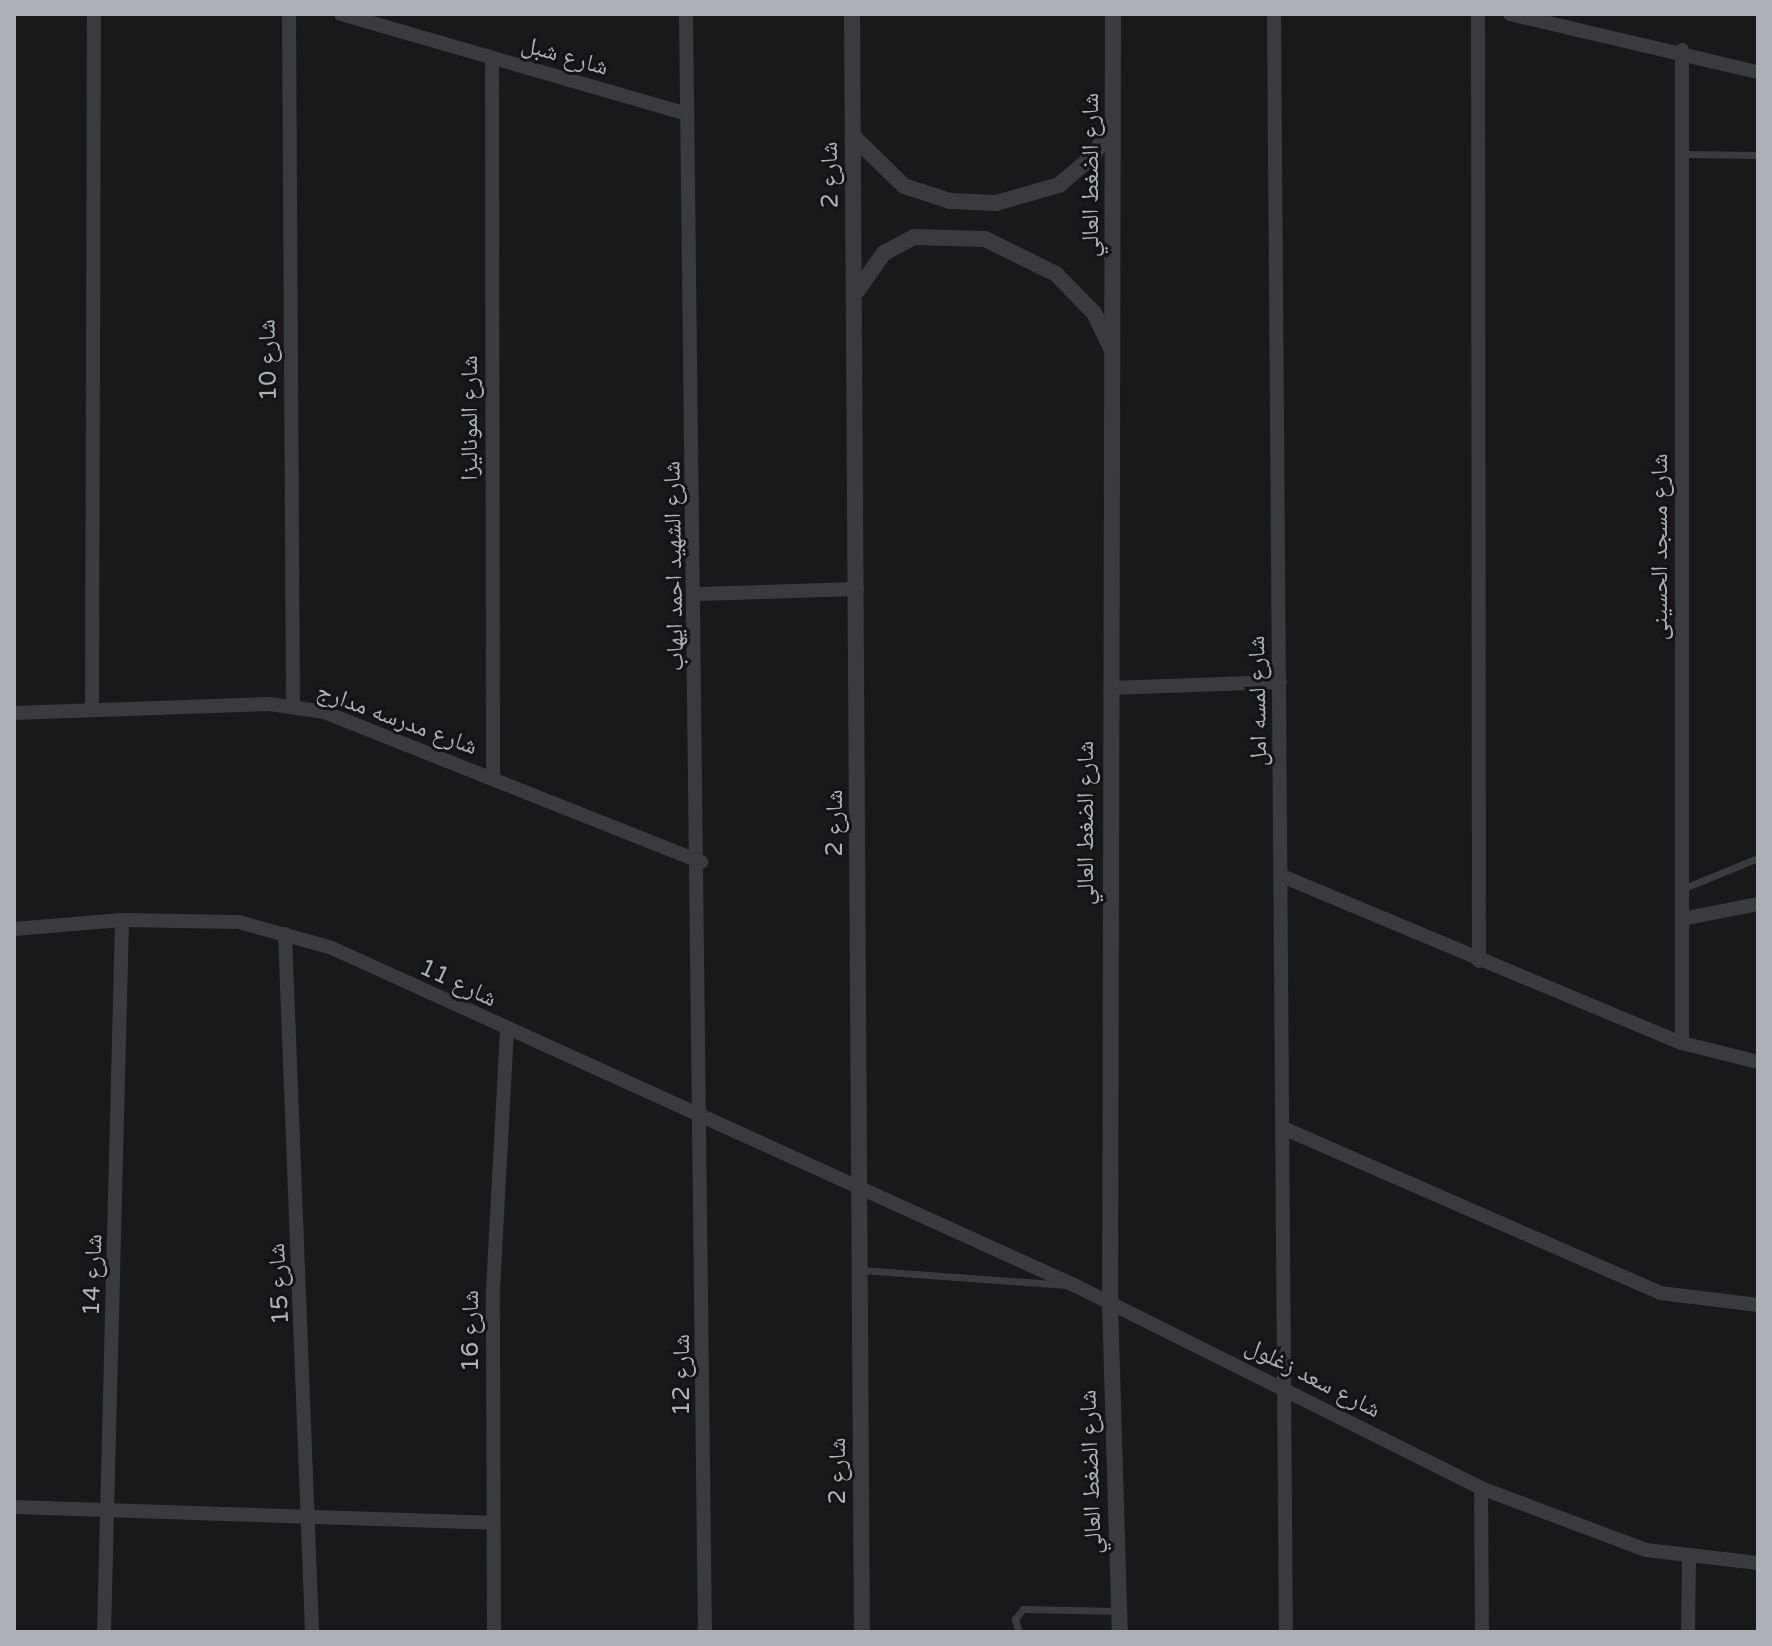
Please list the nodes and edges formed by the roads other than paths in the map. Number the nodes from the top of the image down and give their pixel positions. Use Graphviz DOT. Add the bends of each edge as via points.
graph roads {
  1 [pos="94,14"];
  2 [pos="289,14"];
  3 [pos="341,14"];
  4 [pos="686,14"];
  5 [pos="852,14"];
  6 [pos="1113,14"];
  7 [pos="1274,14"];
  8 [pos="1478,14"];
  9 [pos="1510,14"];
  10 [pos="1682,50"];
  11 [pos="492,58"];
  12 [pos="1758,72"];
  13 [pos="685,113"];
  14 [pos="1115,120"];
  15 [pos="853,136"];
  16 [pos="1682,154"];
  17 [pos="1758,155"];
  18 [pos="855,294"];
  19 [pos="1116,363"];
  20 [pos="857,589"];
  21 [pos="698,594"];
  22 [pos="1280,682"];
  23 [pos="1110,688"];
  24 [pos="293,705"];
  25 [pos="92,709"];
  26 [pos="14,713"];
  27 [pos="493,778"];
  28 [pos="1758,858"];
  29 [pos="701,862"];
  30 [pos="1282,876"];
  31 [pos="1682,890"];
  32 [pos="1758,904"];
  33 [pos="1682,919"];
  34 [pos="122,920"];
  35 [pos="14,929"];
  36 [pos="285,934"];
  37 [pos="1479,961"];
  38 [pos="507,1030"];
  39 [pos="1682,1043"];
  40 [pos="1758,1062"];
  41 [pos="702,1117"];
  42 [pos="1283,1128"];
  43 [pos="861,1187"];
  44 [pos="861,1270"];
  45 [pos="1076,1286"];
  46 [pos="1110,1303"];
  47 [pos="1758,1305"];
  48 [pos="1283,1387"];
  49 [pos="1481,1488"];
  50 [pos="14,1507"];
  51 [pos="107,1507"];
  52 [pos="311,1515"];
  53 [pos="492,1523"];
  54 [pos="1689,1559"];
  55 [pos="1758,1563"];
  56 [pos="1119,1611"];
  57 [pos="104,1632"];
  58 [pos="312,1632"];
  59 [pos="494,1632"];
  60 [pos="705,1632"];
  61 [pos="862,1632"];
  62 [pos="1019,1632"];
  63 [pos="1120,1632"];
  64 [pos="1286,1632"];
  65 [pos="1482,1632"];
  66 [pos="1688,1632"];
  1 -- 25 [label="street"];
  2 -- 24 [label="street, شارع 10"];
  3 -- 11 [label="street, شارع شبل"];
  4 -- 13 [label="street, شارع الشهيد احمد ايهاب"];
  5 -- 15 [label="street, شارع 2"];
  6 -- 14 [label="street, شارع الضغط العالي"];
  7 -- 22 [label="street, شارع لمسه امل"];
  8 -- 37 [label="street"];
  9 -- 10 [label="street"];
  10 -- 12 [label="street"];
  10 -- 16 [label="street, شارع مسجد الحسينى"];
  11 -- 13 [label="street, شارع شبل"];
  11 -- 27 [label="street, شارع الموناليزا"];
  13 -- 21 [label="street, شارع الشهيد احمد ايهاب"];
  14 -- 15 [label="street" via="1068,179 996,203 950,201 904,186"];
  14 -- 19 [label="street, شارع الضغط العالي"];
  15 -- 18 [label="street, شارع 2"];
  16 -- 17 [label="lane"];
  16 -- 31 [label="street, شارع مسجد الحسينى"];
  18 -- 19 [label="street" via="874,263 906,240 930,233 985,239 1033,259 1077,292 1108,337"];
  18 -- 20 [label="street, شارع 2"];
  19 -- 23 [label="street, شارع الضغط العالي"];
  20 -- 21 [label="street"];
  20 -- 43 [label="street, شارع 2"];
  21 -- 29 [label="street, شارع الشهيد احمد ايهاب"];
  22 -- 23 [label="street"];
  22 -- 30 [label="street, شارع لمسه امل"];
  23 -- 46 [label="street, شارع الضغط العالي"];
  24 -- 25 [label="street, شارع مدرسه مدارج"];
  24 -- 27 [label="street, شارع مدرسه مدارج"];
  25 -- 26 [label="street, شارع مدرسه مدارج"];
  27 -- 29 [label="street, شارع مدرسه مدارج"];
  28 -- 31 [label="lane"];
  29 -- 41 [label="street, شارع الشهيد احمد ايهاب"];
  30 -- 37 [label="street"];
  30 -- 42 [label="street, شارع لمسه امل"];
  31 -- 33 [label="street, شارع مسجد الحسينى"];
  32 -- 33 [label="street"];
  33 -- 39 [label="street, شارع مسجد الحسينى"];
  34 -- 35 [label="street, شارع 11"];
  34 -- 36 [label="street, شارع 11" via="239,922"];
  34 -- 51 [label="street, شارع 14"];
  36 -- 38 [label="street, شارع 11"];
  36 -- 52 [label="street, شارع 15"];
  37 -- 39 [label="street"];
  38 -- 41 [label="street, شارع 11"];
  38 -- 53 [label="street, شارع 16" via="496,1184"];
  39 -- 40 [label="street"];
  41 -- 43 [label="street, شارع 11"];
  41 -- 60 [label="street, شارع 12"];
  42 -- 47 [label="street" via="1660,1293"];
  42 -- 48 [label="street, شارع لمسه امل"];
  43 -- 44 [label="street, شارع 2"];
  43 -- 45 [label="street, شارع سعد زغلول"];
  44 -- 45 [label="lane"];
  44 -- 61 [label="street, شارع 2"];
  45 -- 46 [label="street, شارع سعد زغلول"];
  46 -- 48 [label="street, شارع سعد زغلول"];
  46 -- 56 [label="street, شارع الضغط العالي"];
  48 -- 49 [label="street, شارع سعد زغلول"];
  48 -- 64 [label="street, شارع لمسه امل"];
  49 -- 54 [label="street, شارع سعد زغلول" via="1600,1535"];
  49 -- 65 [label="street"];
  50 -- 51 [label="street"];
  51 -- 52 [label="street"];
  51 -- 57 [label="street, شارع 14"];
  52 -- 53 [label="street"];
  52 -- 58 [label="street, شارع 15"];
  53 -- 59 [label="street, شارع 16"];
  54 -- 55 [label="street, شارع سعد زغلول"];
  54 -- 66 [label="street"];
  56 -- 62 [label="lane" via="1023,1609 1015,1619"];
  56 -- 63 [label="street, شارع الضغط العالي"];
}
